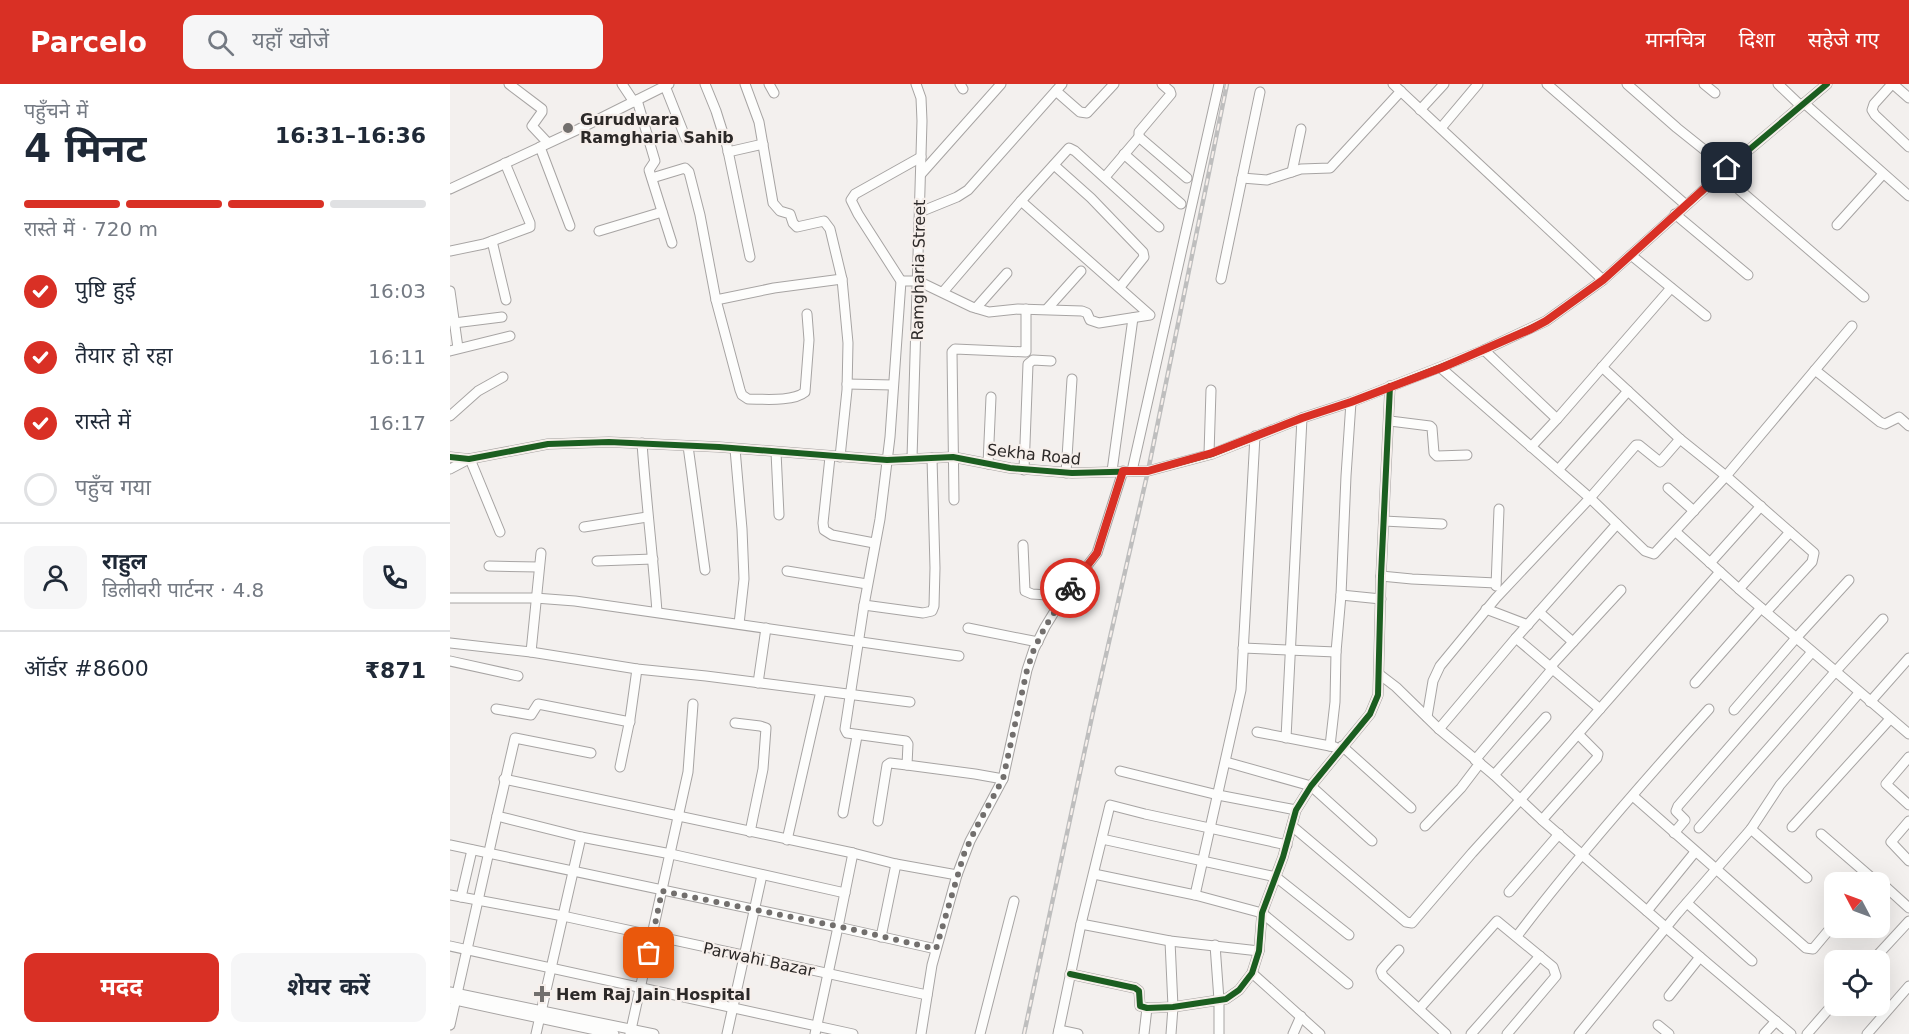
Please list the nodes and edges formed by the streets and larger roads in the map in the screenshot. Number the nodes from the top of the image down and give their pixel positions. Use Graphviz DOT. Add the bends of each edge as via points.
graph roads {
  1 [pos="509,84"];
  2 [pos="622,84"];
  3 [pos="705,84"];
  4 [pos="746,84"];
  5 [pos="916,84"];
  6 [pos="1001,84"];
  7 [pos="1114,84"];
  8 [pos="1162,84"];
  9 [pos="1219,84"];
  10 [pos="1393,84"];
  11 [pos="1444,84"];
  12 [pos="1462,84"];
  13 [pos="1478,84"];
  14 [pos="1546,84"];
  15 [pos="1627,84"];
  16 [pos="1704,84"];
  17 [pos="1778,84"];
  18 [pos="1827,84"];
  19 [pos="1892,84"];
  20 [pos="667,85"];
  21 [pos="1059,87"];
  22 [pos="1401,91"];
  23 [pos="1260,92"];
  24 [pos="1471,92"];
  25 [pos="1715,93"];
  26 [pos="1909,98"];
  27 [pos="635,101"];
  28 [pos="1803,104"];
  29 [pos="1420,110"];
  30 [pos="1440,128"];
  31 [pos="1301,129"];
  32 [pos="1139,137"];
  33 [pos="686,139"];
  34 [pos="543,144"];
  35 [pos="763,144"];
  36 [pos="1909,147"];
  37 [pos="728,152"];
  38 [pos="1124,154"];
  39 [pos="921,157"];
  40 [pos="505,163"];
  41 [pos="1053,165"];
  42 [pos="1724,171"];
  43 [pos="1292,172"];
  44 [pos="921,174"];
  45 [pos="1883,174"];
  46 [pos="1105,177"];
  47 [pos="652,178"];
  48 [pos="1187,178"];
  49 [pos="1242,178"];
  50 [pos="450,189"];
  51 [pos="1909,196"];
  52 [pos="1022,201"];
  53 [pos="1181,204"];
  54 [pos="1686,205"];
  55 [pos="662,212"];
  56 [pos="920,212"];
  57 [pos="1676,214"];
  58 [pos="1837,225"];
  59 [pos="570,226"];
  60 [pos="1159,227"];
  61 [pos="599,231"];
  62 [pos="492,241"];
  63 [pos="672,243"];
  64 [pos="450,251"];
  65 [pos="1631,255"];
  66 [pos="750,256"];
  67 [pos="1081,271"];
  68 [pos="1007,273"];
  69 [pos="1748,274"];
  70 [pos="842,279"];
  71 [pos="1221,279"];
  72 [pos="1603,280"];
  73 [pos="901,281"];
  74 [pos="918,281"];
  75 [pos="1120,287"];
  76 [pos="1671,288"];
  77 [pos="450,291"];
  78 [pos="943,292"];
  79 [pos="1864,297"];
  80 [pos="506,300"];
  81 [pos="716,300"];
  82 [pos="976,308"];
  83 [pos="1026,309"];
  84 [pos="1047,309"];
  85 [pos="807,314"];
  86 [pos="1167,314"];
  87 [pos="1150,315"];
  88 [pos="1706,316"];
  89 [pos="502,317"];
  90 [pos="1133,318"];
  91 [pos="454,323"];
  92 [pos="1852,326"];
  93 [pos="510,336"];
  94 [pos="454,350"];
  95 [pos="1484,350"];
  96 [pos="1051,361"];
  97 [pos="1602,367"];
  98 [pos="1441,368"];
  99 [pos="1815,370"];
  100 [pos="503,377"];
  101 [pos="1072,379"];
  102 [pos="847,384"];
  103 [pos="892,385"];
  104 [pos="1390,386"];
  105 [pos="1211,390"];
  106 [pos="1628,391"];
  107 [pos="991,397"];
  108 [pos="1351,402"];
  109 [pos="450,417"];
  110 [pos="1302,418"];
  111 [pos="1557,419"];
  112 [pos="1390,421"];
  113 [pos="1909,426"];
  114 [pos="1255,436"];
  115 [pos="1680,439"];
  116 [pos="642,443"];
  117 [pos="688,446"];
  118 [pos="1531,447"];
  119 [pos="735,448"];
  120 [pos="776,452"];
  121 [pos="1209,454"];
  122 [pos="1467,455"];
  123 [pos="450,456"];
  124 [pos="835,457"];
  125 [pos="953,457"];
  126 [pos="912,458"];
  127 [pos="932,458"];
  128 [pos="469,459"];
  129 [pos="887,460"];
  130 [pos="988,464"];
  131 [pos="450,469"];
  132 [pos="1024,470"];
  133 [pos="1558,470"];
  134 [pos="1112,471"];
  135 [pos="1128,471"];
  136 [pos="1066,473"];
  137 [pos="1726,476"];
  138 [pos="1668,488"];
  139 [pos="1590,498"];
  140 [pos="954,500"];
  141 [pos="1761,506"];
  142 [pos="1499,509"];
  143 [pos="1695,511"];
  144 [pos="778,515"];
  145 [pos="647,517"];
  146 [pos="1384,521"];
  147 [pos="1442,524"];
  148 [pos="1617,524"];
  149 [pos="584,526"];
  150 [pos="500,532"];
  151 [pos="1676,532"];
  152 [pos="1790,532"];
  153 [pos="874,543"];
  154 [pos="1023,545"];
  155 [pos="541,553"];
  156 [pos="653,559"];
  157 [pos="597,561"];
  158 [pos="1710,563"];
  159 [pos="489,566"];
  160 [pos="539,567"];
  161 [pos="705,570"];
  162 [pos="787,571"];
  163 [pos="1720,572"];
  164 [pos="1381,576"];
  165 [pos="1849,580"];
  166 [pos="1496,583"];
  167 [pos="867,584"];
  168 [pos="1738,589"];
  169 [pos="1621,590"];
  170 [pos="1341,595"];
  171 [pos="1064,596"];
  172 [pos="450,598"];
  173 [pos="536,598"];
  174 [pos="1496,598"];
  175 [pos="1381,599"];
  176 [pos="864,604"];
  177 [pos="1486,609"];
  178 [pos="1764,610"];
  179 [pos="657,612"];
  180 [pos="1539,612"];
  181 [pos="1883,619"];
  182 [pos="739,624"];
  183 [pos="1528,625"];
  184 [pos="766,628"];
  185 [pos="968,628"];
  186 [pos="1516,638"];
  187 [pos="1796,638"];
  188 [pos="858,642"];
  189 [pos="1038,642"];
  190 [pos="1573,642"];
  191 [pos="450,643"];
  192 [pos="1243,648"];
  193 [pos="1290,650"];
  194 [pos="531,652"];
  195 [pos="1336,652"];
  196 [pos="1812,652"];
  197 [pos="959,656"];
  198 [pos="1909,658"];
  199 [pos="450,661"];
  200 [pos="1552,667"];
  201 [pos="637,669"];
  202 [pos="1835,672"];
  203 [pos="1379,674"];
  204 [pos="518,676"];
  205 [pos="758,683"];
  206 [pos="1695,683"];
  207 [pos="821,692"];
  208 [pos="1859,693"];
  209 [pos="849,694"];
  210 [pos="910,702"];
  211 [pos="1870,702"];
  212 [pos="693,704"];
  213 [pos="496,709"];
  214 [pos="1600,709"];
  215 [pos="1709,709"];
  216 [pos="1734,710"];
  217 [pos="1427,717"];
  218 [pos="1546,717"];
  219 [pos="1890,719"];
  220 [pos="630,722"];
  221 [pos="735,723"];
  222 [pos="1439,729"];
  223 [pos="1257,732"];
  224 [pos="1578,734"];
  225 [pos="1909,734"];
  226 [pos="857,736"];
  227 [pos="1286,738"];
  228 [pos="1330,746"];
  229 [pos="1341,747"];
  230 [pos="591,753"];
  231 [pos="1909,757"];
  232 [pos="1226,762"];
  233 [pos="1478,762"];
  234 [pos="907,765"];
  235 [pos="620,768"];
  236 [pos="1120,771"];
  237 [pos="1494,775"];
  238 [pos="504,779"];
  239 [pos="1003,779"];
  240 [pos="1311,786"];
  241 [pos="1218,795"];
  242 [pos="1633,796"];
  243 [pos="1521,799"];
  244 [pos="1909,805"];
  245 [pos="1411,808"];
  246 [pos="1296,810"];
  247 [pos="843,813"];
  248 [pos="497,816"];
  249 [pos="678,816"];
  250 [pos="1542,820"];
  251 [pos="878,821"];
  252 [pos="1909,821"];
  253 [pos="1292,826"];
  254 [pos="1425,826"];
  255 [pos="1792,827"];
  256 [pos="1210,828"];
  257 [pos="1699,828"];
  258 [pos="1751,829"];
  259 [pos="750,832"];
  260 [pos="1674,833"];
  261 [pos="1559,834"];
  262 [pos="1821,834"];
  263 [pos="581,837"];
  264 [pos="1102,839"];
  265 [pos="788,840"];
  266 [pos="1372,841"];
  267 [pos="450,845"];
  268 [pos="1287,845"];
  269 [pos="472,850"];
  270 [pos="1695,852"];
  271 [pos="853,853"];
  272 [pos="490,854"];
  273 [pos="671,854"];
  274 [pos="1583,855"];
  275 [pos="1909,861"];
  276 [pos="1203,862"];
  277 [pos="896,864"];
  278 [pos="1716,870"];
  279 [pos="572,872"];
  280 [pos="1863,872"];
  281 [pos="762,874"];
  282 [pos="1094,874"];
  283 [pos="957,875"];
  284 [pos="1276,876"];
  285 [pos="1807,878"];
  286 [pos="662,891"];
  287 [pos="1890,891"];
  288 [pos="1509,892"];
  289 [pos="845,893"];
  290 [pos="450,895"];
  291 [pos="1195,895"];
  292 [pos="461,897"];
  293 [pos="478,899"];
  294 [pos="1014,901"];
  295 [pos="1687,903"];
  296 [pos="1909,908"];
  297 [pos="753,911"];
  298 [pos="1647,911"];
  299 [pos="1262,913"];
  300 [pos="563,916"];
  301 [pos="1909,921"];
  302 [pos="1081,924"];
  303 [pos="838,927"];
  304 [pos="1666,928"];
  305 [pos="1349,935"];
  306 [pos="652,936"];
  307 [pos="1517,936"];
  308 [pos="1824,936"];
  309 [pos="881,937"];
  310 [pos="1170,941"];
  311 [pos="1215,945"];
  312 [pos="450,946"];
  313 [pos="936,949"];
  314 [pos="467,950"];
  315 [pos="1399,950"];
  316 [pos="1882,950"];
  317 [pos="1259,951"];
  318 [pos="744,955"];
  319 [pos="1540,956"];
  320 [pos="1700,957"];
  321 [pos="1752,961"];
  322 [pos="551,968"];
  323 [pos="1252,973"];
  324 [pos="828,974"];
  325 [pos="1070,974"];
  326 [pos="1348,984"];
  327 [pos="1909,986"];
  328 [pos="641,987"];
  329 [pos="927,994"];
  330 [pos="1669,996"];
  331 [pos="453,997"];
  332 [pos="1219,1000"];
  333 [pos="1173,1007"];
  334 [pos="732,1008"];
  335 [pos="1147,1008"];
  336 [pos="1419,1009"];
  337 [pos="540,1014"];
  338 [pos="1824,1014"];
  339 [pos="1301,1016"];
  340 [pos="1776,1021"];
  341 [pos="450,1025"];
  342 [pos="1658,1025"];
  343 [pos="816,1030"];
  344 [pos="631,1032"];
  345 [pos="1059,1032"];
  346 [pos="536,1034"];
  347 [pos="614,1034"];
  348 [pos="654,1034"];
  349 [pos="727,1034"];
  350 [pos="853,1034"];
  351 [pos="921,1034"];
  352 [pos="980,1034"];
  353 [pos="1078,1034"];
  354 [pos="1144,1034"];
  355 [pos="1171,1034"];
  356 [pos="1219,1034"];
  357 [pos="1293,1034"];
  358 [pos="1320,1034"];
  359 [pos="1446,1034"];
  360 [pos="1471,1034"];
  361 [pos="1507,1034"];
  362 [pos="1579,1034"];
  363 [pos="1669,1034"];
  364 [pos="1764,1034"];
  365 [pos="1791,1034"];
  366 [pos="1807,1034"];
  367 [pos="1867,1034"];
  1 -- 34 [label="street" via="542,109 532,126"];
  2 -- 27 [label="street"];
  3 -- 37 [label="street"];
  4 -- 35 [label="street"];
  5 -- 39 [label="street, Ramgharia Street" via="921,98"];
  6 -- 44 [label="street"];
  7 -- 21 [label="street" via="1087,113 1080,112"];
  8 -- 32 [label="street" via="1171,94"];
  9 -- 86 [label="street"];
  10 -- 22 [label="street"];
  11 -- 29 [label="street"];
  12 -- 24 [label="street"];
  13 -- 24 [label="street"];
  14 -- 54 [label="street"];
  15 -- 42 [label="street"];
  16 -- 25 [label="street"];
  17 -- 28 [label="street"];
  18 -- 28 [label="street, Sekha Road"];
  19 -- 26 [label="street"];
  19 -- 36 [label="street" via="1872,110"];
  20 -- 27 [label="street"];
  20 -- 33 [label="street"];
  21 -- 56 [label="street" via="968,190"];
  22 -- 29 [label="street"];
  22 -- 43 [label="street" via="1332,166"];
  23 -- 49 [label="street"];
  24 -- 30 [label="street"];
  27 -- 34 [label="street"];
  27 -- 47 [label="street" via="656,161 649,170"];
  28 -- 42 [label="street, Sekha Road"];
  28 -- 45 [label="street"];
  29 -- 30 [label="street"];
  30 -- 72 [label="street"];
  31 -- 43 [label="street"];
  32 -- 38 [label="street"];
  32 -- 48 [label="street"];
  34 -- 40 [label="street"];
  34 -- 59 [label="street"];
  35 -- 37 [label="street"];
  35 -- 70 [label="street" via="775,207 790,214 797,227 826,223"];
  37 -- 66 [label="street"];
  38 -- 46 [label="street"];
  38 -- 53 [label="street"];
  39 -- 44 [label="street, Ramgharia Street"];
  39 -- 73 [label="street" via="855,194 851,200"];
  40 -- 50 [label="street"];
  40 -- 62 [label="street" via="530,226"];
  41 -- 46 [label="street" via="1071,148"];
  41 -- 52 [label="street"];
  41 -- 75 [label="street" via="1143,252 1144,257"];
  42 -- 54 [label="street, Sekha Road"];
  42 -- 79 [label="street"];
  43 -- 49 [label="street" via="1267,180"];
  44 -- 56 [label="street, Ramgharia Street"];
  45 -- 51 [label="street"];
  45 -- 58 [label="street"];
  46 -- 60 [label="street"];
  47 -- 55 [label="street"];
  47 -- 81 [label="street" via="688,170"];
  49 -- 71 [label="street"];
  52 -- 75 [label="street"];
  52 -- 78 [label="street"];
  54 -- 57 [label="street, Sekha Road"];
  55 -- 61 [label="street"];
  55 -- 63 [label="street"];
  56 -- 74 [label="street, Ramgharia Street"];
  57 -- 65 [label="street, Sekha Road"];
  57 -- 69 [label="street"];
  62 -- 64 [label="street"];
  62 -- 80 [label="street"];
  65 -- 72 [label="street, Sekha Road"];
  65 -- 76 [label="street"];
  67 -- 84 [label="street"];
  68 -- 82 [label="street"];
  70 -- 81 [label="street"];
  70 -- 102 [label="street"];
  72 -- 95 [label="street, Sekha Road" via="1546,321"];
  73 -- 74 [label="street"];
  73 -- 103 [label="street"];
  74 -- 78 [label="street"];
  74 -- 126 [label="street, Ramgharia Street"];
  75 -- 87 [label="street"];
  76 -- 88 [label="street"];
  76 -- 97 [label="street"];
  77 -- 91 [label="street"];
  78 -- 82 [label="street"];
  81 -- 85 [label="street" via="740,390 748,399 793,397 805,392"];
  82 -- 83 [label="street" via="989,312"];
  83 -- 84 [label="street"];
  83 -- 125 [label="street" via="1026,352 952,352"];
  84 -- 90 [label="street" via="1085,311 1090,320 1099,323"];
  86 -- 87 [label="street"];
  86 -- 135 [label="street"];
  87 -- 90 [label="street"];
  89 -- 91 [label="street"];
  90 -- 134 [label="street"];
  91 -- 94 [label="street"];
  92 -- 99 [label="street"];
  93 -- 94 [label="street"];
  95 -- 98 [label="street, Sekha Road"];
  95 -- 111 [label="street"];
  96 -- 132 [label="street" via="1033,360 1028,364"];
  97 -- 106 [label="street"];
  97 -- 111 [label="street"];
  98 -- 104 [label="street, Sekha Road"];
  98 -- 118 [label="street"];
  99 -- 113 [label="street" via="1883,424 1898,417"];
  99 -- 137 [label="street"];
  100 -- 109 [label="street" via="478,391"];
  101 -- 136 [label="street"];
  102 -- 103 [label="street"];
  102 -- 124 [label="street"];
  103 -- 129 [label="street"];
  104 -- 108 [label="street, Sekha Road"];
  104 -- 112 [label="street"];
  105 -- 121 [label="street"];
  106 -- 115 [label="street"];
  106 -- 133 [label="street"];
  107 -- 130 [label="street"];
  108 -- 110 [label="street, Sekha Road"];
  108 -- 170 [label="street"];
  110 -- 114 [label="street, Sekha Road"];
  110 -- 193 [label="street"];
  111 -- 118 [label="street"];
  112 -- 122 [label="street" via="1430,426 1437,456"];
  112 -- 146 [label="street"];
  114 -- 121 [label="street, Sekha Road"];
  114 -- 192 [label="street"];
  115 -- 137 [label="street"];
  115 -- 139 [label="street" via="1660,462 1637,444"];
  116 -- 117 [label="street, Sekha Road"];
  116 -- 128 [label="street, Sekha Road" via="548,444"];
  116 -- 145 [label="street"];
  117 -- 119 [label="street, Sekha Road"];
  117 -- 161 [label="street"];
  118 -- 133 [label="street"];
  119 -- 120 [label="street, Sekha Road"];
  119 -- 182 [label="street" via="744,579"];
  120 -- 124 [label="street, Sekha Road"];
  120 -- 144 [label="street"];
  121 -- 135 [label="street, Sekha Road" via="1148,471"];
  123 -- 128 [label="street, Sekha Road"];
  124 -- 129 [label="street, Sekha Road"];
  124 -- 153 [label="street" via="824,530"];
  125 -- 127 [label="street, Sekha Road"];
  125 -- 130 [label="street, Sekha Road"];
  125 -- 140 [label="street"];
  126 -- 127 [label="street, Sekha Road"];
  126 -- 129 [label="street, Sekha Road"];
  127 -- 176 [label="street" via="933,611"];
  128 -- 131 [label="street, Sekha Road"];
  128 -- 150 [label="street"];
  129 -- 153 [label="street"];
  130 -- 132 [label="street, Sekha Road"];
  132 -- 136 [label="street, Sekha Road"];
  133 -- 139 [label="street"];
  134 -- 135 [label="street, Sekha Road"];
  134 -- 136 [label="street, Sekha Road"];
  135 -- 171 [label="street" via="1097,553"];
  137 -- 141 [label="street"];
  137 -- 143 [label="street"];
  138 -- 143 [label="street"];
  139 -- 148 [label="street"];
  139 -- 174 [label="street"];
  141 -- 152 [label="street"];
  141 -- 158 [label="street"];
  142 -- 166 [label="street"];
  143 -- 151 [label="street"];
  145 -- 149 [label="street"];
  145 -- 156 [label="street"];
  146 -- 147 [label="street"];
  146 -- 164 [label="street"];
  148 -- 151 [label="street" via="1652,554"];
  148 -- 180 [label="street"];
  151 -- 158 [label="street"];
  152 -- 168 [label="street"];
  152 -- 178 [label="street" via="1815,557"];
  153 -- 167 [label="street"];
  154 -- 171 [label="street" via="1025,591"];
  155 -- 160 [label="street"];
  156 -- 157 [label="street"];
  156 -- 179 [label="street"];
  158 -- 163 [label="street"];
  159 -- 160 [label="street"];
  160 -- 173 [label="street"];
  162 -- 167 [label="street"];
  163 -- 168 [label="street"];
  163 -- 214 [label="street"];
  164 -- 166 [label="street"];
  164 -- 175 [label="street"];
  165 -- 187 [label="street"];
  166 -- 174 [label="street"];
  167 -- 176 [label="street"];
  168 -- 178 [label="street"];
  169 -- 190 [label="street"];
  170 -- 175 [label="street"];
  170 -- 195 [label="street"];
  171 -- 189 [label="street"];
  172 -- 173 [label="street"];
  173 -- 179 [label="street"];
  173 -- 194 [label="street"];
  174 -- 177 [label="street"];
  175 -- 203 [label="street"];
  176 -- 188 [label="street"];
  177 -- 183 [label="street"];
  177 -- 217 [label="street" via="1440,666 1433,681"];
  178 -- 187 [label="street"];
  178 -- 206 [label="street"];
  179 -- 182 [label="street"];
  180 -- 183 [label="street"];
  180 -- 190 [label="street"];
  181 -- 202 [label="street"];
  182 -- 184 [label="street"];
  183 -- 186 [label="street"];
  184 -- 188 [label="street"];
  184 -- 205 [label="street"];
  185 -- 189 [label="street"];
  186 -- 200 [label="street"];
  186 -- 222 [label="street"];
  187 -- 196 [label="street"];
  187 -- 216 [label="street"];
  188 -- 197 [label="street"];
  188 -- 209 [label="street"];
  189 -- 239 [label="street" via="1027,670"];
  190 -- 200 [label="street"];
  191 -- 194 [label="street"];
  192 -- 193 [label="street"];
  192 -- 232 [label="street" via="1241,690"];
  193 -- 195 [label="street"];
  193 -- 227 [label="street"];
  194 -- 201 [label="street"];
  195 -- 228 [label="street"];
  196 -- 202 [label="street"];
  196 -- 260 [label="street" via="1678,806 1676,811 1685,820"];
  198 -- 211 [label="street"];
  199 -- 204 [label="street"];
  200 -- 214 [label="street"];
  200 -- 233 [label="street"];
  201 -- 205 [label="street"];
  201 -- 220 [label="street"];
  202 -- 208 [label="street"];
  202 -- 257 [label="street"];
  203 -- 217 [label="street"];
  203 -- 229 [label="street" via="1373,708"];
  205 -- 207 [label="street"];
  207 -- 209 [label="street"];
  207 -- 265 [label="street"];
  208 -- 211 [label="street"];
  208 -- 258 [label="street" via="1780,785"];
  209 -- 210 [label="street"];
  209 -- 226 [label="street" via="845,729"];
  211 -- 219 [label="street"];
  212 -- 249 [label="street" via="688,772"];
  213 -- 220 [label="street" via="531,715 538,704"];
  214 -- 224 [label="street"];
  215 -- 242 [label="street"];
  217 -- 222 [label="street"];
  218 -- 237 [label="street"];
  219 -- 225 [label="street"];
  219 -- 255 [label="street"];
  220 -- 235 [label="street"];
  221 -- 259 [label="street" via="766,728 763,769"];
  222 -- 233 [label="street"];
  223 -- 227 [label="street"];
  224 -- 243 [label="street"];
  224 -- 250 [label="street" via="1598,756"];
  226 -- 234 [label="street" via="906,741"];
  226 -- 247 [label="street"];
  227 -- 228 [label="street"];
  228 -- 229 [label="street"];
  229 -- 240 [label="street"];
  229 -- 245 [label="street"];
  230 -- 238 [label="street" via="516,738"];
  231 -- 244 [label="street" via="1887,784"];
  232 -- 240 [label="street"];
  232 -- 241 [label="street"];
  233 -- 237 [label="street"];
  233 -- 254 [label="street" via="1461,788"];
  234 -- 239 [label="street"];
  234 -- 251 [label="street" via="887,765"];
  236 -- 241 [label="street"];
  237 -- 243 [label="street"];
  238 -- 248 [label="street"];
  238 -- 249 [label="street"];
  239 -- 283 [label="street" via="973,834"];
  240 -- 246 [label="street"];
  240 -- 266 [label="street"];
  241 -- 246 [label="street"];
  241 -- 256 [label="street"];
  242 -- 260 [label="street"];
  242 -- 274 [label="street"];
  243 -- 250 [label="street"];
  243 -- 253 [label="street" via="1410,924"];
  246 -- 253 [label="street"];
  248 -- 263 [label="street"];
  248 -- 272 [label="street"];
  249 -- 259 [label="street"];
  249 -- 273 [label="street"];
  250 -- 261 [label="street"];
  252 -- 275 [label="street" via="1891,841"];
  253 -- 268 [label="street"];
  256 -- 264 [label="street" via="1111,805"];
  256 -- 268 [label="street"];
  256 -- 276 [label="street"];
  258 -- 278 [label="street"];
  258 -- 285 [label="street"];
  259 -- 265 [label="street"];
  260 -- 270 [label="street"];
  261 -- 274 [label="street"];
  261 -- 288 [label="street"];
  262 -- 280 [label="street"];
  263 -- 273 [label="street"];
  263 -- 279 [label="street"];
  264 -- 276 [label="street"];
  264 -- 282 [label="street"];
  265 -- 271 [label="street"];
  267 -- 269 [label="street"];
  268 -- 284 [label="street"];
  269 -- 272 [label="street"];
  269 -- 292 [label="street"];
  270 -- 278 [label="street"];
  270 -- 298 [label="street"];
  271 -- 277 [label="street"];
  271 -- 289 [label="street"];
  272 -- 279 [label="street"];
  272 -- 293 [label="street"];
  273 -- 281 [label="street"];
  273 -- 286 [label="street"];
  274 -- 298 [label="street"];
  274 -- 307 [label="street"];
  276 -- 284 [label="street"];
  276 -- 291 [label="street"];
  277 -- 283 [label="street"];
  277 -- 309 [label="street"];
  278 -- 295 [label="street"];
  278 -- 308 [label="street" via="1809,950"];
  279 -- 286 [label="street"];
  279 -- 300 [label="street"];
  281 -- 289 [label="street"];
  281 -- 297 [label="street"];
  282 -- 291 [label="street"];
  282 -- 302 [label="street"];
  283 -- 313 [label="street"];
  284 -- 299 [label="street"];
  284 -- 305 [label="street"];
  286 -- 297 [label="street"];
  286 -- 306 [label="street"];
  287 -- 296 [label="street"];
  289 -- 303 [label="street"];
  290 -- 292 [label="street, Parwahi Bazar"];
  291 -- 299 [label="street"];
  292 -- 293 [label="street, Parwahi Bazar"];
  293 -- 300 [label="street, Parwahi Bazar"];
  293 -- 314 [label="street"];
  294 -- 352 [label="street"];
  295 -- 304 [label="street"];
  295 -- 321 [label="street"];
  297 -- 303 [label="street"];
  297 -- 318 [label="street"];
  298 -- 304 [label="street"];
  299 -- 317 [label="street"];
  299 -- 326 [label="street"];
  300 -- 306 [label="street, Parwahi Bazar"];
  300 -- 322 [label="street"];
  301 -- 316 [label="street"];
  302 -- 310 [label="street"];
  302 -- 325 [label="street"];
  303 -- 309 [label="street"];
  303 -- 324 [label="street"];
  304 -- 320 [label="street"];
  304 -- 362 [label="street"];
  306 -- 318 [label="street, Parwahi Bazar"];
  306 -- 328 [label="street"];
  307 -- 319 [label="street"];
  307 -- 336 [label="street" via="1496,921"];
  309 -- 313 [label="street"];
  310 -- 311 [label="street"];
  310 -- 333 [label="street"];
  311 -- 317 [label="street"];
  311 -- 332 [label="street"];
  312 -- 314 [label="street"];
  313 -- 329 [label="street"];
  314 -- 322 [label="street"];
  314 -- 331 [label="street"];
  315 -- 336 [label="street" via="1381,974"];
  317 -- 323 [label="street"];
  318 -- 324 [label="street, Parwahi Bazar"];
  318 -- 334 [label="street"];
  319 -- 360 [label="street"];
  319 -- 361 [label="street" via="1554,969 1556,977"];
  320 -- 330 [label="street"];
  320 -- 340 [label="street"];
  322 -- 328 [label="street"];
  322 -- 337 [label="street"];
  323 -- 332 [label="street" via="1236,993"];
  323 -- 339 [label="street"];
  324 -- 329 [label="street, Parwahi Bazar"];
  324 -- 343 [label="street"];
  325 -- 335 [label="street" via="1135,988 1139,991 1140,1006"];
  325 -- 345 [label="street"];
  327 -- 367 [label="street"];
  328 -- 334 [label="street"];
  328 -- 344 [label="street"];
  329 -- 351 [label="street"];
  331 -- 337 [label="street"];
  331 -- 341 [label="street"];
  332 -- 333 [label="street"];
  332 -- 356 [label="street"];
  333 -- 335 [label="street"];
  333 -- 355 [label="street"];
  334 -- 343 [label="street"];
  334 -- 349 [label="street"];
  335 -- 354 [label="street"];
  336 -- 359 [label="street"];
  337 -- 344 [label="street"];
  337 -- 346 [label="street"];
  337 -- 347 [label="street"];
  338 -- 366 [label="street"];
  339 -- 357 [label="street"];
  339 -- 358 [label="street"];
  340 -- 364 [label="street"];
  340 -- 365 [label="street"];
  342 -- 363 [label="street"];
  343 -- 350 [label="street"];
  344 -- 348 [label="street"];
  345 -- 353 [label="street"];
}
